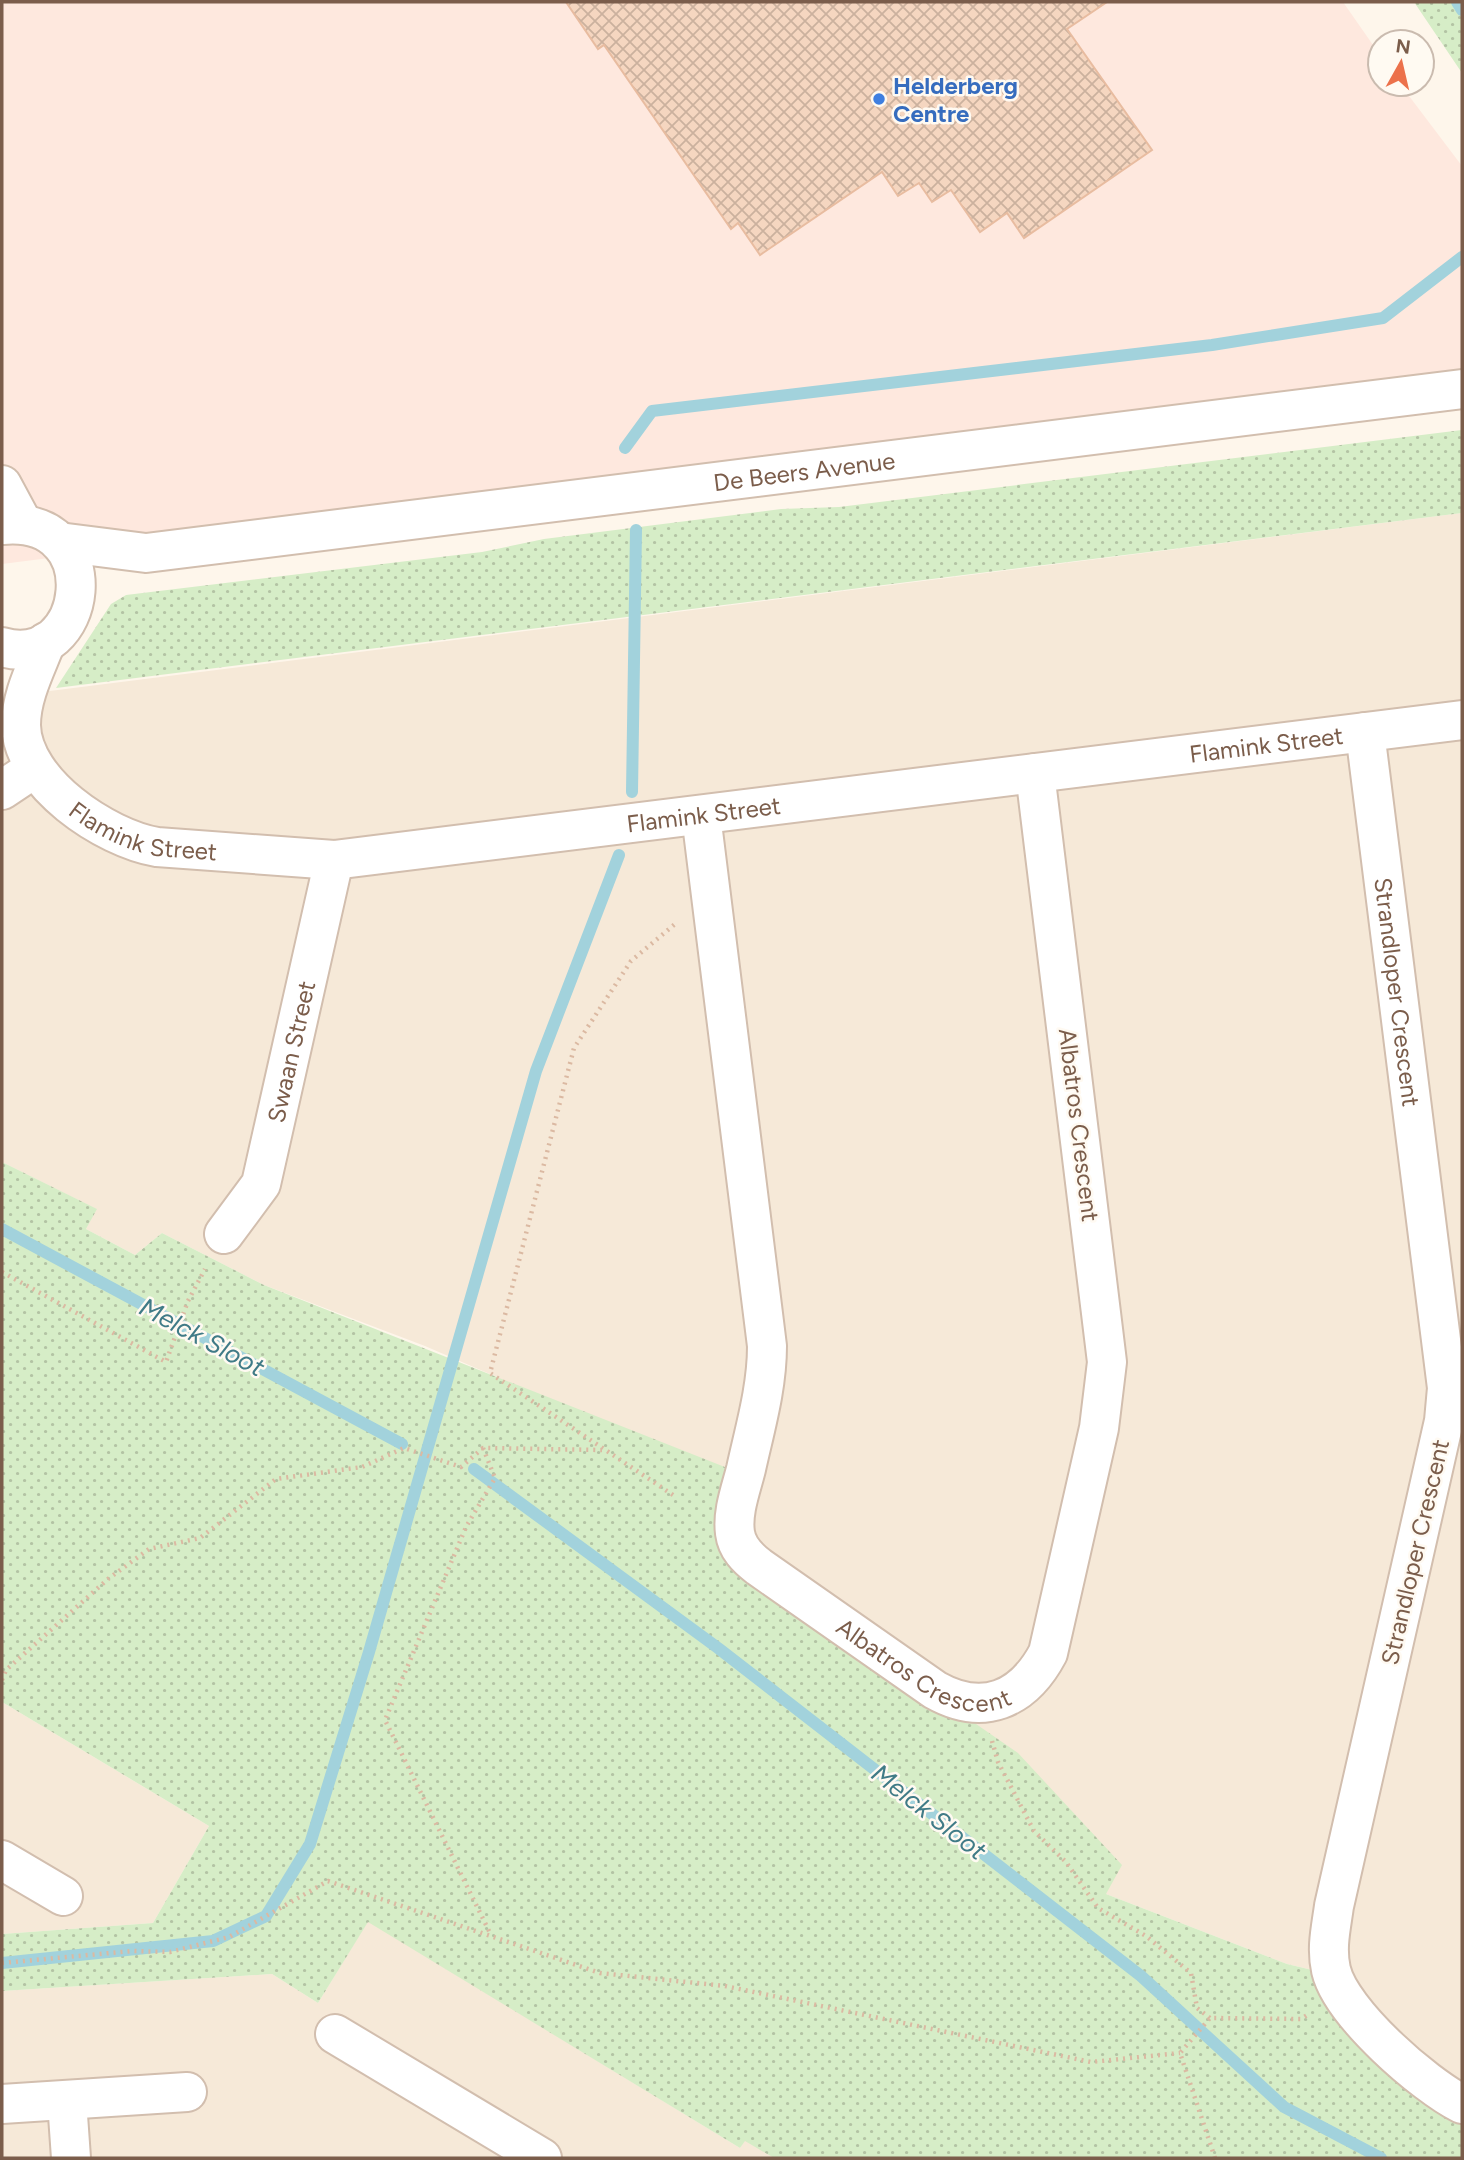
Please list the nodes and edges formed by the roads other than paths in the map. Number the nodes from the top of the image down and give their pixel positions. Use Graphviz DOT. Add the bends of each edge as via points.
graph roads {
  1 [pos="1462,389"];
  2 [pos="2,485"];
  3 [pos="12,525"];
  4 [pos="59,542"];
  5 [pos="146,553"];
  6 [pos="78,595"];
  7 [pos="46,642"];
  8 [pos="2,648"];
  9 [pos="2,666"];
  10 [pos="23,704"];
  11 [pos="1462,720"];
  12 [pos="1365,732"];
  13 [pos="34,768"];
  14 [pos="1035,773"];
  15 [pos="2,790"];
  16 [pos="701,815"];
  17 [pos="334,860"];
  18 [pos="224,1234"];
  19 [pos="2,1860"];
  20 [pos="63,1896"];
  21 [pos="335,2034"];
  22 [pos="187,2092"];
  23 [pos="67,2101"];
  24 [pos="2,2104"];
  25 [pos="1462,2104"];
  26 [pos="71,2158"];
  27 [pos="542,2158"];
  1 -- 5 [label="street, De Beers Avenue"];
  2 -- 3 [label="street"];
  3 -- 4 [label="street" via="43,530"];
  4 -- 5 [label="street, De Beers Avenue"];
  4 -- 6 [label="street" via="71,558"];
  5 -- 6 [label="street, De Beers Avenue"];
  6 -- 7 [label="street" via="72,614"];
  7 -- 8 [label="street" via="27,649"];
  7 -- 10 [label="street, Flamink Street"];
  9 -- 10 [label="street, Flamink Street"];
  10 -- 13 [label="street, Flamink Street" via="21,726"];
  11 -- 12 [label="street, Flamink Street"];
  12 -- 14 [label="street, Flamink Street"];
  12 -- 25 [label="street, Strandloper Crescent" via="1447,1388 1444,1421 1327,1951 1331,1973 1353,2013 1422,2078"];
  13 -- 15 [label="street"];
  13 -- 17 [label="street, Flamink Street" via="100,828 137,844"];
  14 -- 16 [label="street, Flamink Street"];
  14 -- 16 [label="street, Albatros Crescent" via="1107,1362 1099,1428 1048,1653 1027,1684 997,1701 964,1702 935,1689 759,1567 738,1545 738,1502 764,1394 767,1346"];
  16 -- 17 [label="street, Flamink Street"];
  17 -- 18 [label="street, Swaan Street" via="261,1184"];
  19 -- 20 [label="street"];
  21 -- 27 [label="street"];
  22 -- 23 [label="street"];
  23 -- 24 [label="street"];
  23 -- 26 [label="street"];
}
